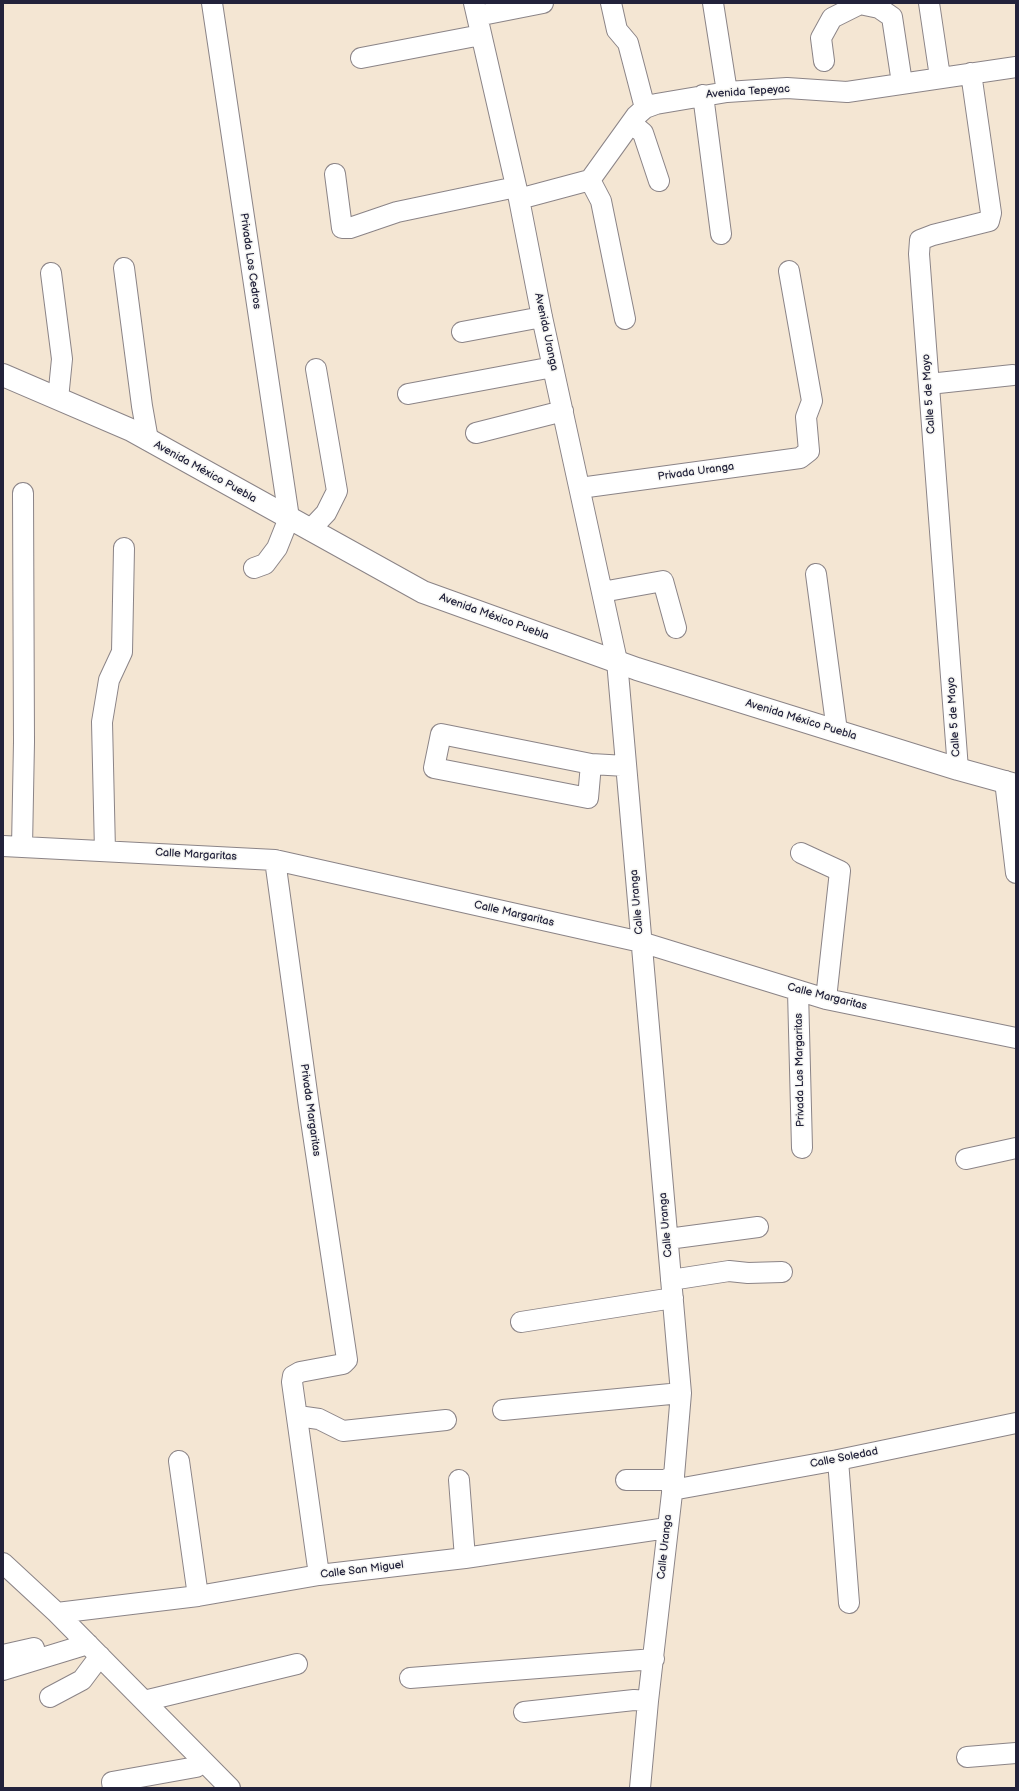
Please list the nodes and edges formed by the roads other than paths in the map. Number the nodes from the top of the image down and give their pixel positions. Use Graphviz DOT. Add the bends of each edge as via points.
graph roads {
  1 [pos="212,3"];
  2 [pos="543,3"];
  3 [pos="611,3"];
  4 [pos="713,3"];
  5 [pos="929,3"];
  6 [pos="475,10"];
  7 [pos="481,35"];
  8 [pos="361,58"];
  9 [pos="824,61"];
  10 [pos="1016,67"];
  11 [pos="971,73"];
  12 [pos="940,77"];
  13 [pos="902,83"];
  14 [pos="727,92"];
  15 [pos="703,95"];
  16 [pos="645,108"];
  17 [pos="631,123"];
  18 [pos="335,174"];
  19 [pos="590,180"];
  20 [pos="658,181"];
  21 [pos="517,193"];
  22 [pos="721,234"];
  23 [pos="124,268"];
  24 [pos="789,271"];
  25 [pos="51,273"];
  26 [pos="542,317"];
  27 [pos="625,319"];
  28 [pos="462,332"];
  29 [pos="553,367"];
  30 [pos="316,369"];
  31 [pos="3,375"];
  32 [pos="1013,375"];
  33 [pos="928,384"];
  34 [pos="408,394"];
  35 [pos="58,399"];
  36 [pos="563,411"];
  37 [pos="476,433"];
  38 [pos="148,440"];
  39 [pos="580,488"];
  40 [pos="23,493"];
  41 [pos="288,518"];
  42 [pos="310,530"];
  43 [pos="124,548"];
  44 [pos="254,568"];
  45 [pos="816,574"];
  46 [pos="602,592"];
  47 [pos="676,628"];
  48 [pos="617,661"];
  49 [pos="837,731"];
  50 [pos="590,764"];
  51 [pos="626,766"];
  52 [pos="958,769"];
  53 [pos="1011,783"];
  54 [pos="13,846"];
  55 [pos="105,851"];
  56 [pos="802,853"];
  57 [pos="275,860"];
  58 [pos="1016,873"];
  59 [pos="641,942"];
  60 [pos="798,991"];
  61 [pos="826,999"];
  62 [pos="1016,1038"];
  63 [pos="802,1148"];
  64 [pos="1016,1148"];
  65 [pos="966,1160"];
  66 [pos="758,1227"];
  67 [pos="668,1239"];
  68 [pos="782,1272"];
  69 [pos="672,1289"];
  70 [pos="522,1322"];
  71 [pos="681,1393"];
  72 [pos="503,1410"];
  73 [pos="298,1416"];
  74 [pos="446,1420"];
  75 [pos="1016,1423"];
  76 [pos="838,1460"];
  77 [pos="179,1461"];
  78 [pos="459,1480"];
  79 [pos="626,1480"];
  80 [pos="673,1483"];
  81 [pos="667,1528"];
  82 [pos="465,1558"];
  83 [pos="3,1562"];
  84 [pos="319,1575"];
  85 [pos="198,1596"];
  86 [pos="849,1603"];
  87 [pos="57,1613"];
  88 [pos="89,1645"];
  89 [pos="3,1655"];
  90 [pos="654,1659"];
  91 [pos="297,1664"];
  92 [pos="3,1670"];
  93 [pos="410,1678"];
  94 [pos="50,1697"];
  95 [pos="144,1701"];
  96 [pos="648,1701"];
  97 [pos="524,1712"];
  98 [pos="1016,1753"];
  99 [pos="967,1757"];
  100 [pos="203,1762"];
  101 [pos="113,1788"];
  102 [pos="230,1788"];
  103 [pos="640,1788"];
  1 -- 41 [label="street, Privada Los Cedros"];
  2 -- 6 [label="street"];
  3 -- 16 [label="street" via="617,30 628,43"];
  4 -- 14 [label="street"];
  5 -- 12 [label="street"];
  6 -- 7 [label="street, Avenida Uranga"];
  7 -- 8 [label="street"];
  7 -- 21 [label="street, Avenida Uranga"];
  9 -- 13 [label="street" via="821,38 832,18 860,4 879,8 892,17"];
  10 -- 11 [label="street, Avenida Tepeyac"];
  11 -- 12 [label="street, Avenida Tepeyac"];
  11 -- 33 [label="street, Calle 5 de Mayo" via="992,212 989,221 920,240 918,254"];
  12 -- 13 [label="street, Avenida Tepeyac"];
  13 -- 14 [label="street, Avenida Tepeyac" via="847,92 787,88"];
  14 -- 15 [label="street, Avenida Tepeyac"];
  15 -- 16 [label="street, Avenida Tepeyac"];
  15 -- 22 [label="street"];
  16 -- 17 [label="street"];
  17 -- 19 [label="street"];
  17 -- 20 [label="street" via="643,133"];
  18 -- 21 [label="street" via="342,228 350,228 397,212"];
  19 -- 21 [label="street"];
  19 -- 27 [label="street" via="600,201"];
  21 -- 26 [label="street, Avenida Uranga"];
  23 -- 38 [label="street"];
  24 -- 39 [label="street, Privada Uranga" via="812,401 806,417 809,451 800,458"];
  25 -- 35 [label="street" via="62,359"];
  26 -- 28 [label="street"];
  26 -- 29 [label="street, Avenida Uranga"];
  29 -- 34 [label="street"];
  29 -- 36 [label="street, Avenida Uranga"];
  30 -- 42 [label="street" via="337,491 326,513"];
  31 -- 35 [label="main road, Avenida México Puebla"];
  32 -- 33 [label="street"];
  33 -- 52 [label="street, Calle 5 de Mayo"];
  35 -- 38 [label="main road, Avenida México Puebla" via="131,430"];
  36 -- 37 [label="street"];
  36 -- 39 [label="street, Avenida Uranga"];
  38 -- 41 [label="main road, Avenida México Puebla"];
  39 -- 46 [label="street, Avenida Uranga"];
  40 -- 54 [label="street" via="24,742"];
  41 -- 42 [label="main road, Avenida México Puebla"];
  41 -- 44 [label="street" via="278,548 265,564"];
  42 -- 48 [label="main road, Avenida México Puebla" via="423,592"];
  43 -- 55 [label="street" via="122,652 109,680 102,722"];
  45 -- 49 [label="street"];
  46 -- 47 [label="street" via="663,581"];
  46 -- 48 [label="street, Avenida Uranga"];
  48 -- 49 [label="main road, Avenida México Puebla"];
  48 -- 51 [label="street, Calle Uranga"];
  49 -- 52 [label="main road, Avenida México Puebla"];
  50 -- 50 [label="street" via="588,798 434,768 441,734"];
  50 -- 51 [label="street"];
  51 -- 59 [label="street, Calle Uranga"];
  52 -- 53 [label="main road, Avenida México Puebla"];
  53 -- 58 [label="street"];
  54 -- 55 [label="street, Calle Margaritas"];
  55 -- 57 [label="street, Calle Margaritas"];
  56 -- 61 [label="street" via="840,871"];
  57 -- 59 [label="street, Calle Margaritas"];
  57 -- 73 [label="street, Privada Margaritas" via="347,1360 343,1364 300,1372 293,1376"];
  59 -- 60 [label="street, Calle Margaritas"];
  59 -- 67 [label="street, Calle Uranga"];
  60 -- 61 [label="street, Calle Margaritas"];
  60 -- 63 [label="street, Privada Las Margaritas"];
  61 -- 62 [label="street, Calle Margaritas"];
  64 -- 65 [label="street"];
  66 -- 67 [label="street"];
  67 -- 69 [label="street, Calle Uranga"];
  68 -- 69 [label="street" via="729,1271"];
  69 -- 70 [label="street"];
  69 -- 71 [label="street, Calle Uranga"];
  71 -- 72 [label="street"];
  71 -- 80 [label="street, Calle Uranga"];
  73 -- 74 [label="street" via="319,1419 343,1432"];
  73 -- 84 [label="street"];
  75 -- 76 [label="street, Calle Soledad"];
  76 -- 80 [label="street, Calle Soledad"];
  76 -- 86 [label="street"];
  77 -- 85 [label="street"];
  78 -- 82 [label="street"];
  79 -- 80 [label="street, Calle Soledad" via="665,1480"];
  80 -- 81 [label="street, Calle Uranga"];
  81 -- 82 [label="street, Calle San Miguel"];
  81 -- 90 [label="street, Calle Uranga"];
  82 -- 84 [label="street, Calle San Miguel"];
  83 -- 87 [label="street"];
  84 -- 85 [label="street, Calle San Miguel"];
  85 -- 87 [label="street, Calle San Miguel"];
  87 -- 88 [label="street"];
  88 -- 89 [label="street"];
  88 -- 92 [label="street"];
  88 -- 94 [label="street" via="82,1680"];
  88 -- 95 [label="street"];
  90 -- 93 [label="street"];
  90 -- 96 [label="street, Calle Uranga"];
  91 -- 95 [label="street"];
  95 -- 100 [label="street"];
  96 -- 97 [label="street" via="634,1700"];
  96 -- 103 [label="street, Calle Uranga"];
  98 -- 99 [label="street"];
  100 -- 101 [label="street" via="196,1767 112,1782"];
  100 -- 102 [label="street"];
}
